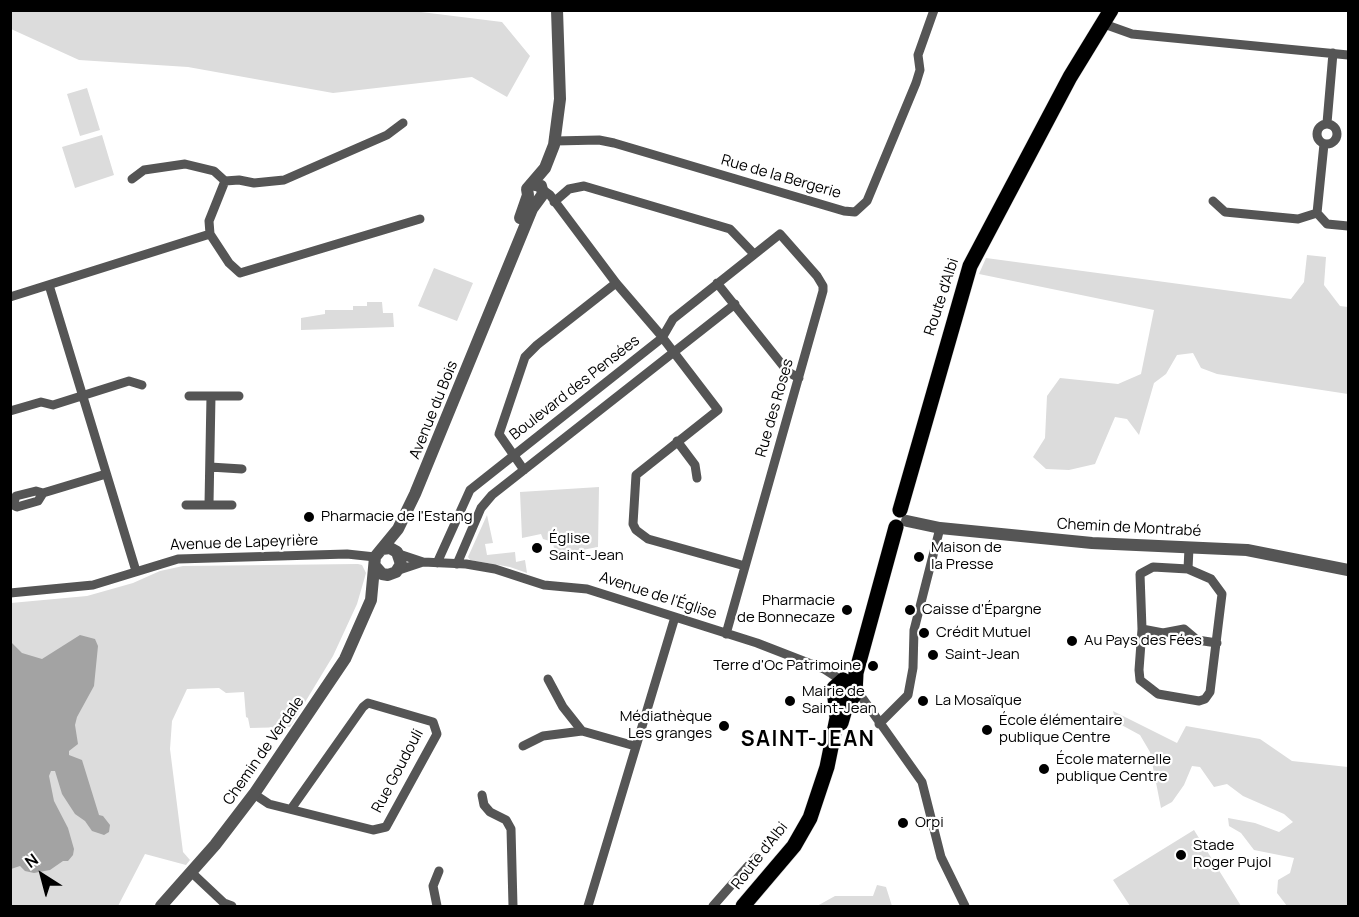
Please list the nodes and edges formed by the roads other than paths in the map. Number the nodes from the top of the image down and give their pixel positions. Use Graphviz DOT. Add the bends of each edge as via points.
graph roads {
  1 [pos="557,10"];
  2 [pos="934,10"];
  3 [pos="1105,15"];
  4 [pos="1333,53"];
  5 [pos="1348,55"];
  6 [pos="403,123"];
  7 [pos="1327,123"];
  8 [pos="1337,136"];
  9 [pos="1348,137"];
  10 [pos="554,143"];
  11 [pos="1324,144"];
  12 [pos="132,179"];
  13 [pos="225,181"];
  14 [pos="537,192"];
  15 [pos="1213,201"];
  16 [pos="554,202"];
  17 [pos="1317,213"];
  18 [pos="420,219"];
  19 [pos="1348,226"];
  20 [pos="210,234"];
  21 [pos="754,254"];
  22 [pos="616,283"];
  23 [pos="717,283"];
  24 [pos="49,285"];
  25 [pos="10,297"];
  26 [pos="735,304"];
  27 [pos="662,338"];
  28 [pos="673,353"];
  29 [pos="799,378"];
  30 [pos="142,384"];
  31 [pos="83,396"];
  32 [pos="189,396"];
  33 [pos="211,396"];
  34 [pos="239,396"];
  35 [pos="10,411"];
  36 [pos="677,441"];
  37 [pos="513,456"];
  38 [pos="210,467"];
  39 [pos="242,469"];
  40 [pos="524,470"];
  41 [pos="106,474"];
  42 [pos="697,478"];
  43 [pos="43,493"];
  44 [pos="208,504"];
  45 [pos="186,505"];
  46 [pos="232,505"];
  47 [pos="901,519"];
  48 [pos="940,528"];
  49 [pos="398,529"];
  50 [pos="1189,548"];
  51 [pos="398,553"];
  52 [pos="377,558"];
  53 [pos="423,562"];
  54 [pos="438,563"];
  55 [pos="457,564"];
  56 [pos="745,566"];
  57 [pos="1188,569"];
  58 [pos="1348,570"];
  59 [pos="136,571"];
  60 [pos="394,572"];
  61 [pos="879,583"];
  62 [pos="10,593"];
  63 [pos="371,600"];
  64 [pos="675,617"];
  65 [pos="1142,629"];
  66 [pos="726,634"];
  67 [pos="1217,643"];
  68 [pos="548,679"];
  69 [pos="845,690"];
  70 [pos="879,724"];
  71 [pos="582,731"];
  72 [pos="523,746"];
  73 [pos="635,746"];
  74 [pos="254,794"];
  75 [pos="482,795"];
  76 [pos="291,809"];
  77 [pos="756,857"];
  78 [pos="439,871"];
  79 [pos="191,872"];
  80 [pos="162,906"];
  81 [pos="232,906"];
  82 [pos="437,906"];
  83 [pos="513,906"];
  84 [pos="588,906"];
  85 [pos="713,906"];
  86 [pos="743,906"];
  87 [pos="965,906"];
  1 -- 10 [label="street, Avenue du Bois" via="560,99"];
  2 -- 10 [label="street, Rue de la Bergerie" via="918,55 920,70 916,83 867,201 855,212 844,212 614,142"];
  3 -- 4 [label="street" via="1132,34"];
  3 -- 47 [label="main road, Route d'Albi" via="970,266"];
  4 -- 5 [label="street"];
  4 -- 7 [label="street"];
  6 -- 13 [label="street" via="387,135 284,180"];
  7 -- 8 [label="street" via="1333,125"];
  7 -- 11 [label="street" via="1316,135"];
  8 -- 9 [label="street"];
  8 -- 11 [label="street"];
  10 -- 14 [label="street, Avenue du Bois"];
  11 -- 17 [label="street"];
  12 -- 13 [label="street" via="144,170 186,164 214,171"];
  13 -- 20 [label="street" via="209,221"];
  14 -- 16 [label="street"];
  14 -- 49 [label="street, Avenue du Bois"];
  15 -- 17 [label="street" via="1225,212 1298,219"];
  16 -- 21 [label="street" via="569,189 584,186 730,229"];
  16 -- 22 [label="street"];
  17 -- 19 [label="street" via="1327,224"];
  18 -- 20 [label="street" via="240,273"];
  20 -- 24 [label="street"];
  21 -- 23 [label="street, Boulevard des Pensées"];
  21 -- 29 [label="street, Rue des Roses" via="780,234 823,286"];
  22 -- 27 [label="street"];
  22 -- 37 [label="street" via="525,357 500,427 501,441"];
  23 -- 26 [label="street"];
  23 -- 27 [label="street, Boulevard des Pensées" via="673,319"];
  24 -- 25 [label="street"];
  24 -- 31 [label="street"];
  26 -- 28 [label="street"];
  26 -- 29 [label="street" via="788,372"];
  27 -- 28 [label="street"];
  27 -- 37 [label="street, Boulevard des Pensées"];
  28 -- 36 [label="street" via="718,410"];
  28 -- 40 [label="street"];
  29 -- 56 [label="street, Rue des Roses"];
  30 -- 31 [label="street" via="129,381"];
  31 -- 35 [label="street"];
  31 -- 41 [label="street"];
  32 -- 33 [label="street"];
  33 -- 34 [label="street"];
  33 -- 38 [label="street"];
  36 -- 42 [label="street" via="695,465"];
  36 -- 56 [label="street" via="636,475 636,530 648,539"];
  37 -- 40 [label="street"];
  37 -- 54 [label="street, Boulevard des Pensées" via="470,490"];
  38 -- 39 [label="street"];
  38 -- 44 [label="street"];
  40 -- 55 [label="street" via="481,508"];
  41 -- 43 [label="street"];
  41 -- 59 [label="street"];
  44 -- 45 [label="street"];
  44 -- 46 [label="street"];
  47 -- 48 [label="street, Chemin de Montrabé"];
  47 -- 61 [label="main road, Route d'Albi"];
  48 -- 50 [label="street, Chemin de Montrabé"];
  48 -- 70 [label="street" via="914,630 914,668 908,695"];
  49 -- 51 [label="street, Avenue du Bois"];
  49 -- 52 [label="street, Avenue du Bois"];
  50 -- 57 [label="street"];
  50 -- 58 [label="street, Chemin de Montrabé" via="1247,550"];
  51 -- 52 [label="street" via="390,548"];
  51 -- 53 [label="street, Avenue de l'Église"];
  51 -- 60 [label="street" via="401,564"];
  52 -- 59 [label="street, Avenue de Lapeyrière" via="347,554 178,559"];
  52 -- 60 [label="street" via="382,574"];
  52 -- 63 [label="street, Chemin de Verdale"];
  53 -- 54 [label="street, Avenue de l'Église"];
  53 -- 60 [label="street, Avenue de l'Église"];
  54 -- 55 [label="street, Avenue de l'Église"];
  55 -- 64 [label="street, Avenue de l'Église" via="495,569 544,585 587,589"];
  56 -- 66 [label="street, Rue des Roses"];
  57 -- 65 [label="street" via="1153,567 1140,574"];
  57 -- 67 [label="street" via="1208,576 1220,590"];
  59 -- 62 [label="street, Avenue de Lapeyrière" via="77,587"];
  60 -- 63 [label="street, Chemin de Verdale"];
  61 -- 69 [label="main road, Route d'Albi"];
  61 -- 69 [label="main road, Route d'Albi"];
  63 -- 74 [label="street, Chemin de Verdale" via="345,659"];
  64 -- 66 [label="street, Avenue de l'Église"];
  64 -- 73 [label="street"];
  65 -- 67 [label="street" via="1163,633 1184,629 1197,640"];
  65 -- 67 [label="street" via="1140,680 1158,694 1190,700 1202,700 1209,695"];
  66 -- 69 [label="street, Avenue de l'Église" via="810,664"];
  68 -- 71 [label="street" via="562,706"];
  69 -- 70 [label="street, Avenue de l'Église"];
  69 -- 86 [label="main road, Route d'Albi" via="818,800 794,846"];
  70 -- 87 [label="street" via="922,782 941,857"];
  71 -- 72 [label="street" via="543,736"];
  71 -- 73 [label="street"];
  73 -- 84 [label="street"];
  74 -- 76 [label="street, Rue Goudouli" via="269,804"];
  74 -- 79 [label="street, Chemin de Verdale"];
  75 -- 83 [label="street" via="484,806 506,820 511,829"];
  76 -- 76 [label="street, Rue Goudouli" via="373,830 386,827 437,734 433,722 368,703"];
  77 -- 85 [label="street"];
  78 -- 82 [label="street" via="433,886"];
  79 -- 80 [label="street, Chemin de Verdale"];
  79 -- 81 [label="street"];
}
